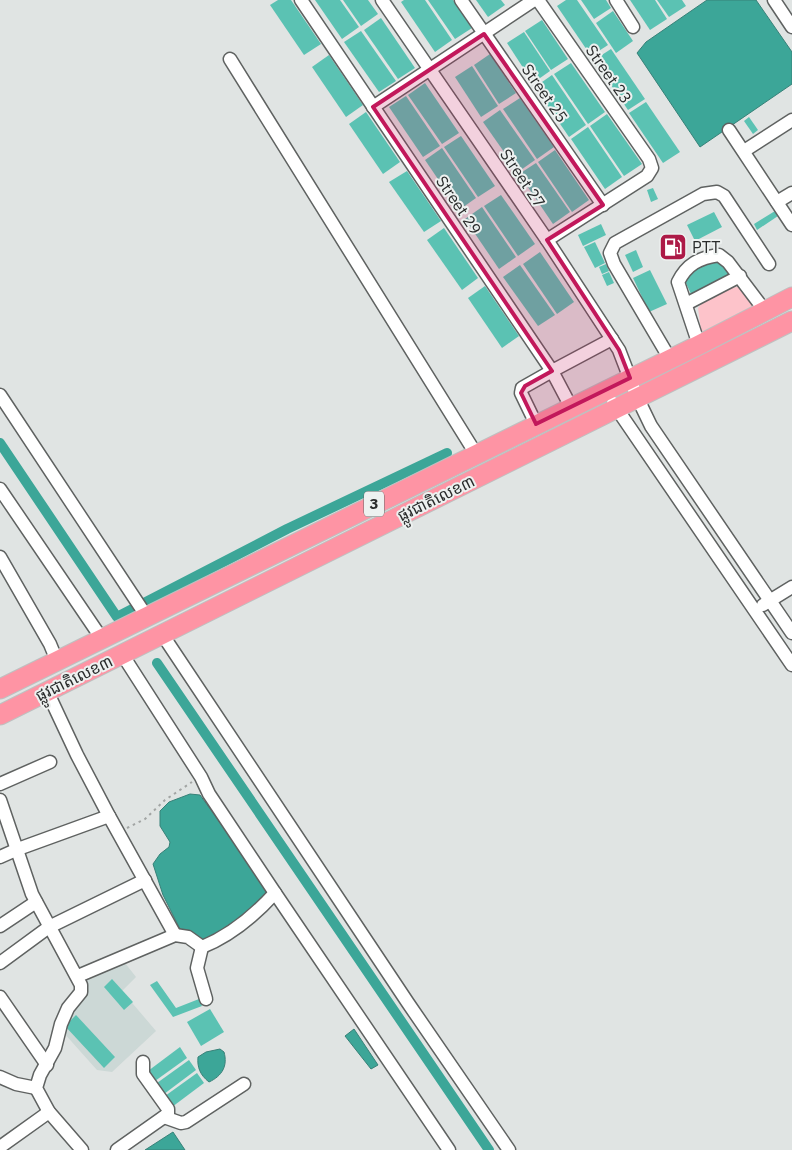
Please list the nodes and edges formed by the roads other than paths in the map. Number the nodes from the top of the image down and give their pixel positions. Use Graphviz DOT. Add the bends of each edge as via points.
graph roads {
  1 [pos="301,0"];
  2 [pos="382,0"];
  3 [pos="460,0"];
  4 [pos="534,0"];
  5 [pos="538,0"];
  6 [pos="616,0"];
  7 [pos="774,0"];
  8 [pos="634,27"];
  9 [pos="792,27"];
  10 [pos="484,34"];
  11 [pos="230,59"];
  12 [pos="430,70"];
  13 [pos="373,107"];
  14 [pos="792,120"];
  15 [pos="729,130"];
  16 [pos="744,151"];
  17 [pos="792,193"];
  18 [pos="777,202"];
  19 [pos="603,205"];
  20 [pos="792,225"];
  21 [pos="547,240"];
  22 [pos="769,264"];
  23 [pos="740,276"];
  24 [pos="792,297"];
  25 [pos="686,304"];
  26 [pos="765,311"];
  27 [pos="792,321"];
  28 [pos="612,339"];
  29 [pos="699,345"];
  30 [pos="670,359"];
  31 [pos="552,371"];
  32 [pos="630,378"];
  33 [pos="606,390"];
  34 [pos="0,395"];
  35 [pos="637,397"];
  36 [pos="571,407"];
  37 [pos="616,408"];
  38 [pos="536,424"];
  39 [pos="667,449"];
  40 [pos="476,454"];
  41 [pos="651,459"];
  42 [pos="0,489"];
  43 [pos="708,510"];
  44 [pos="693,520"];
  45 [pos="0,556"];
  46 [pos="792,587"];
  47 [pos="770,601"];
  48 [pos="755,610"];
  49 [pos="145,618"];
  50 [pos="792,633"];
  51 [pos="107,636"];
  52 [pos="158,636"];
  53 [pos="124,653"];
  54 [pos="57,662"];
  55 [pos="792,665"];
  56 [pos="0,690"];
  57 [pos="47,692"];
  58 [pos="0,715"];
  59 [pos="50,762"];
  60 [pos="0,784"];
  61 [pos="0,800"];
  62 [pos="109,816"];
  63 [pos="18,849"];
  64 [pos="0,857"];
  65 [pos="145,880"];
  66 [pos="275,894"];
  67 [pos="36,902"];
  68 [pos="0,926"];
  69 [pos="49,927"];
  70 [pos="175,935"];
  71 [pos="202,947"];
  72 [pos="0,963"];
  73 [pos="78,976"];
  74 [pos="0,997"];
  75 [pos="206,999"];
  76 [pos="143,1062"];
  77 [pos="47,1064"];
  78 [pos="0,1077"];
  79 [pos="244,1084"];
  80 [pos="36,1088"];
  81 [pos="49,1112"];
  82 [pos="164,1117"];
  83 [pos="0,1147"];
  84 [pos="82,1150"];
  85 [pos="117,1150"];
  86 [pos="449,1150"];
  87 [pos="508,1150"];
  1 -- 13 [label="street, Street 29"];
  2 -- 12 [label="street, Street 27"];
  3 -- 10 [label="street, Street 25"];
  4 -- 10 [label="street"];
  5 -- 19 [label="street, Street 23" via="649,159 652,168 647,176"];
  6 -- 8 [label="street"];
  7 -- 9 [label="street"];
  10 -- 12 [label="street"];
  10 -- 19 [label="street, Street 25"];
  11 -- 40 [label="street"];
  12 -- 13 [label="street"];
  12 -- 21 [label="street, Street 27"];
  13 -- 31 [label="street, Street 29"];
  14 -- 16 [label="street"];
  15 -- 16 [label="street"];
  16 -- 18 [label="street"];
  17 -- 18 [label="street"];
  18 -- 20 [label="street"];
  19 -- 21 [label="street"];
  21 -- 28 [label="street, Street 27"];
  22 -- 30 [label="street" via="724,196 717,192 703,194 614,243 610,253 614,264"];
  23 -- 25 [label="street"];
  23 -- 25 [label="street" via="719,255 694,263 684,270 678,282"];
  23 -- 26 [label="street"];
  24 -- 26 [label="highway, ផ្លូវជាតិលេខ៣ / 3"];
  25 -- 29 [label="street"];
  26 -- 29 [label="highway, ផ្លូវជាតិលេខ៣ / 3"];
  27 -- 35 [label="highway, ផ្លូវជាតិលេខ៣ / 3"];
  28 -- 31 [label="street"];
  28 -- 32 [label="street, Street 27"];
  29 -- 30 [label="highway, ផ្លូវជាតិលេខ៣ / 3"];
  30 -- 32 [label="highway, ផ្លូវជាតិលេខ៣ / 3"];
  31 -- 36 [label="street, Street 29"];
  31 -- 38 [label="street" via="522,388 521,393"];
  32 -- 33 [label="highway, ផ្លូវជាតិលេខ៣ / 3"];
  32 -- 35 [label="street, Street 27"];
  33 -- 36 [label="highway, ផ្លូវជាតិលេខ៣ / 3"];
  33 -- 37 [label="street"];
  34 -- 49 [label="street"];
  35 -- 37 [label="highway, ផ្លូវជាតិលេខ៣ / 3"];
  35 -- 39 [label="street, Street 27"];
  36 -- 38 [label="highway, ផ្លូវជាតិលេខ៣ / 3"];
  37 -- 41 [label="street"];
  37 -- 52 [label="highway, ផ្លូវជាតិលេខ៣ / 3"];
  38 -- 40 [label="highway, ផ្លូវជាតិលេខ៣ / 3"];
  39 -- 41 [label="street"];
  39 -- 43 [label="street, Street 27"];
  40 -- 49 [label="highway, ផ្លូវជាតិលេខ៣ / 3"];
  41 -- 44 [label="street"];
  42 -- 51 [label="street"];
  43 -- 44 [label="street"];
  43 -- 47 [label="street, Street 27"];
  44 -- 48 [label="street"];
  45 -- 54 [label="street"];
  46 -- 47 [label="street"];
  47 -- 48 [label="street"];
  47 -- 50 [label="street, Street 27"];
  48 -- 55 [label="street"];
  49 -- 51 [label="highway, ផ្លូវជាតិលេខ៣ / 3"];
  51 -- 54 [label="highway, ផ្លូវជាតិលេខ៣ / 3"];
  52 -- 53 [label="highway, ផ្លូវជាតិលេខ៣ / 3"];
  52 -- 87 [label="street"];
  53 -- 57 [label="highway, ផ្លូវជាតិលេខ៣ / 3"];
  53 -- 66 [label="street" via="209,794"];
  54 -- 56 [label="highway, ផ្លូវជាតិលេខ៣ / 3"];
  57 -- 58 [label="highway, ផ្លូវជាតិលេខ៣ / 3"];
  57 -- 62 [label="street"];
  59 -- 60 [label="street"];
  61 -- 63 [label="street"];
  62 -- 63 [label="street"];
  62 -- 65 [label="street"];
  63 -- 64 [label="street"];
  63 -- 67 [label="street"];
  65 -- 69 [label="street"];
  65 -- 70 [label="street"];
  66 -- 71 [label="street" via="225,937"];
  66 -- 86 [label="street"];
  67 -- 68 [label="street"];
  67 -- 69 [label="street"];
  69 -- 72 [label="street"];
  69 -- 73 [label="street"];
  70 -- 71 [label="street" via="188,937"];
  70 -- 73 [label="street"];
  71 -- 75 [label="street" via="197,968"];
  73 -- 77 [label="street" via="81,992 68,1008"];
  74 -- 77 [label="street"];
  76 -- 82 [label="street" via="143,1074 168,1109"];
  77 -- 80 [label="street"];
  78 -- 80 [label="street"];
  79 -- 82 [label="street" via="186,1122"];
  80 -- 81 [label="street"];
  81 -- 83 [label="street"];
  81 -- 84 [label="street"];
  82 -- 85 [label="street"];
}
